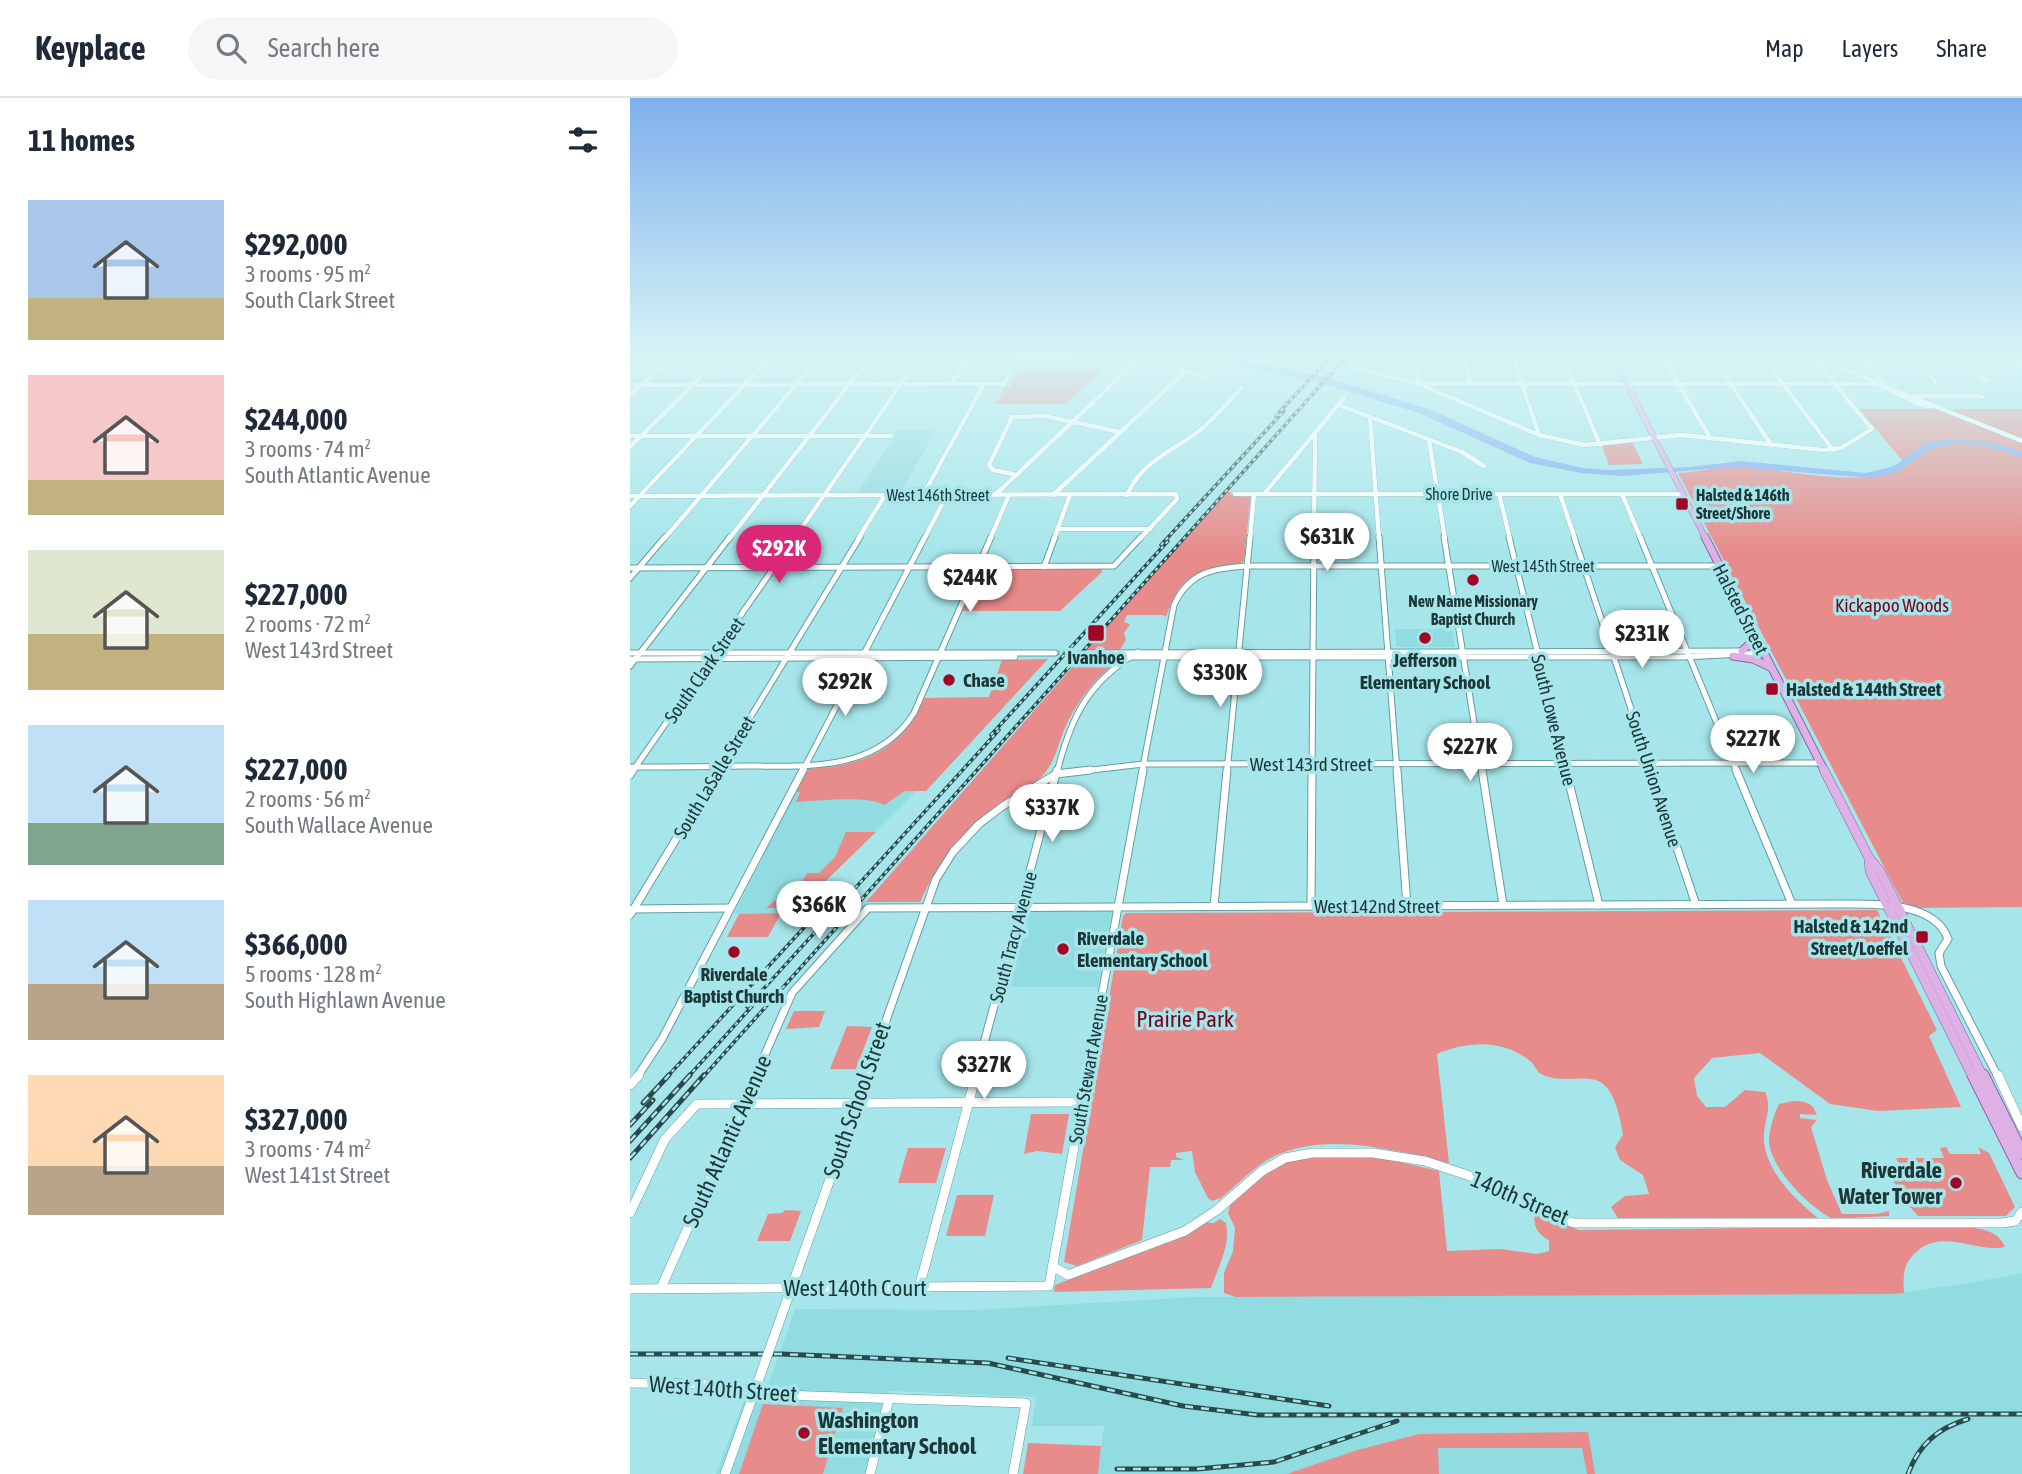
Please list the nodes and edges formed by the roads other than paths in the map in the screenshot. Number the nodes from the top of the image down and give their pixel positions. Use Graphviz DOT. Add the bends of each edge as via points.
graph roads {
  1 [pos="654,423"];
  2 [pos="709,423"];
  3 [pos="764,423"];
  4 [pos="820,423"];
  5 [pos="875,423"];
  6 [pos="962,423"];
  7 [pos="1009,423"];
  8 [pos="1072,423"];
  9 [pos="1083,423"];
  10 [pos="1130,423"];
  11 [pos="1207,423"];
  12 [pos="1323,423"];
  13 [pos="1370,423"];
  14 [pos="1386,423"];
  15 [pos="1511,423"];
  16 [pos="1535,423"];
  17 [pos="1591,423"];
  18 [pos="1647,423"];
  19 [pos="1701,423"];
  20 [pos="1757,423"];
  21 [pos="1812,423"];
  22 [pos="1867,423"];
  23 [pos="1978,423"];
  24 [pos="1120,432"];
  25 [pos="1315,432"];
  26 [pos="1539,435"];
  27 [pos="630,436"];
  28 [pos="641,436"];
  29 [pos="697,436"];
  30 [pos="753,436"];
  31 [pos="810,436"];
  32 [pos="866,436"];
  33 [pos="891,436"];
  34 [pos="1653,436"];
  35 [pos="1709,436"];
  36 [pos="1429,440"];
  37 [pos="2022,441"];
  38 [pos="1770,443"];
  39 [pos="1600,445"];
  40 [pos="630,446"];
  41 [pos="1833,450"];
  42 [pos="1297,455"];
  43 [pos="1315,455"];
  44 [pos="1484,466"];
  45 [pos="1017,475"];
  46 [pos="1235,494"];
  47 [pos="1254,494"];
  48 [pos="1264,494"];
  49 [pos="1315,494"];
  50 [pos="1376,494"];
  51 [pos="1437,494"];
  52 [pos="1499,494"];
  53 [pos="1560,494"];
  54 [pos="1622,494"];
  55 [pos="1683,494"];
  56 [pos="825,495"];
  57 [pos="885,495"];
  58 [pos="923,495"];
  59 [pos="947,495"];
  60 [pos="995,495"];
  61 [pos="1009,495"];
  62 [pos="1052,495"];
  63 [pos="1070,495"];
  64 [pos="1128,495"];
  65 [pos="630,496"];
  66 [pos="640,496"];
  67 [pos="701,496"];
  68 [pos="763,496"];
  69 [pos="630,506"];
  70 [pos="1058,529"];
  71 [pos="1150,529"];
  72 [pos="1449,565"];
  73 [pos="1247,566"];
  74 [pos="1314,566"];
  75 [pos="1381,566"];
  76 [pos="1516,566"];
  77 [pos="1584,566"];
  78 [pos="1651,566"];
  79 [pos="1719,566"];
  80 [pos="775,567"];
  81 [pos="842,567"];
  82 [pos="909,567"];
  83 [pos="977,567"];
  84 [pos="1044,567"];
  85 [pos="630,568"];
  86 [pos="639,568"];
  87 [pos="707,568"];
  88 [pos="1200,575"];
  89 [pos="630,578"];
  90 [pos="1756,638"];
  91 [pos="1742,651"];
  92 [pos="716,652"];
  93 [pos="1138,652"];
  94 [pos="630,653"];
  95 [pos="640,653"];
  96 [pos="1763,653"];
  97 [pos="1238,654"];
  98 [pos="1314,654"];
  99 [pos="1388,654"];
  100 [pos="1463,654"];
  101 [pos="1538,654"];
  102 [pos="1613,654"];
  103 [pos="1688,654"];
  104 [pos="788,655"];
  105 [pos="864,655"];
  106 [pos="938,655"];
  107 [pos="1053,655"];
  108 [pos="1164,655"];
  109 [pos="1733,656"];
  110 [pos="1128,657"];
  111 [pos="633,659"];
  112 [pos="711,659"];
  113 [pos="630,666"];
  114 [pos="1770,667"];
  115 [pos="1564,762"];
  116 [pos="1396,763"];
  117 [pos="1480,763"];
  118 [pos="1649,763"];
  119 [pos="1733,763"];
  120 [pos="1818,763"];
  121 [pos="1143,764"];
  122 [pos="1228,764"];
  123 [pos="1312,764"];
  124 [pos="805,766"];
  125 [pos="633,767"];
  126 [pos="720,767"];
  127 [pos="1056,774"];
  128 [pos="630,775"];
  129 [pos="1868,858"];
  130 [pos="1792,904"];
  131 [pos="1503,905"];
  132 [pos="1600,905"];
  133 [pos="1696,905"];
  134 [pos="1214,906"];
  135 [pos="1311,906"];
  136 [pos="1407,906"];
  137 [pos="1887,906"];
  138 [pos="925,907"];
  139 [pos="1021,907"];
  140 [pos="1118,907"];
  141 [pos="730,908"];
  142 [pos="868,908"];
  143 [pos="1899,909"];
  144 [pos="631,911"];
  145 [pos="1978,1076"];
  146 [pos="630,1085"];
  147 [pos="969,1102"];
  148 [pos="1082,1102"];
  149 [pos="743,1103"];
  150 [pos="856,1103"];
  151 [pos="2022,1127"];
  152 [pos="2022,1153"];
  153 [pos="2022,1174"];
  154 [pos="2022,1212"];
  155 [pos="630,1213"];
  156 [pos="1052,1266"];
  157 [pos="1048,1286"];
  158 [pos="662,1288"];
  159 [pos="919,1288"];
  160 [pos="630,1289"];
  161 [pos="791,1289"];
  162 [pos="630,1383"];
  163 [pos="754,1389"];
  164 [pos="890,1399"];
  165 [pos="725,1474"];
  166 [pos="870,1474"];
  167 [pos="1013,1474"];
  1 -- 28 [label="street"];
  2 -- 29 [label="street"];
  3 -- 30 [label="street"];
  4 -- 31 [label="street"];
  5 -- 32 [label="street, South Clark Street"];
  6 -- 58 [label="street"];
  7 -- 45 [label="street" via="989,465"];
  8 -- 45 [label="street"];
  9 -- 24 [label="street"];
  10 -- 24 [label="street"];
  11 -- 64 [label="street" via="1161,452 1133,478"];
  12 -- 25 [label="street"];
  13 -- 50 [label="street"];
  14 -- 36 [label="street"];
  15 -- 26 [label="street"];
  16 -- 26 [label="street"];
  17 -- 39 [label="street"];
  18 -- 34 [label="main road, Halsted Street"];
  19 -- 35 [label="street"];
  20 -- 38 [label="street"];
  21 -- 41 [label="street"];
  22 -- 41 [label="street" via="1872,429"];
  23 -- 37 [label="street"];
  24 -- 62 [label="street"];
  25 -- 42 [label="street"];
  25 -- 43 [label="street"];
  26 -- 39 [label="street"];
  27 -- 28 [label="street"];
  28 -- 29 [label="street"];
  28 -- 40 [label="street"];
  29 -- 30 [label="street"];
  29 -- 66 [label="street"];
  30 -- 31 [label="street"];
  30 -- 67 [label="street"];
  31 -- 32 [label="street"];
  31 -- 68 [label="street"];
  32 -- 33 [label="street"];
  32 -- 56 [label="street, South Clark Street"];
  34 -- 35 [label="street"];
  34 -- 39 [label="street"];
  34 -- 55 [label="main road, Halsted Street"];
  35 -- 38 [label="street"];
  36 -- 44 [label="street"];
  36 -- 51 [label="street"];
  38 -- 41 [label="street"];
  42 -- 43 [label="street"];
  42 -- 48 [label="street"];
  43 -- 49 [label="street"];
  45 -- 60 [label="street"];
  46 -- 47 [label="street, Shore Drive"];
  47 -- 48 [label="street, Shore Drive"];
  47 -- 73 [label="street"];
  48 -- 49 [label="street, Shore Drive"];
  49 -- 50 [label="street, Shore Drive"];
  49 -- 74 [label="street"];
  50 -- 51 [label="street, Shore Drive"];
  50 -- 75 [label="street"];
  51 -- 52 [label="street, Shore Drive"];
  51 -- 72 [label="street"];
  52 -- 53 [label="street, Shore Drive"];
  52 -- 76 [label="street, South Lowe Avenue"];
  53 -- 54 [label="street, Shore Drive"];
  53 -- 77 [label="street, South Union Avenue"];
  54 -- 55 [label="street, Shore Drive"];
  54 -- 78 [label="street"];
  55 -- 79 [label="main road, Halsted Street"];
  56 -- 57 [label="street, West 146th Street"];
  56 -- 68 [label="street, West 146th Street"];
  56 -- 80 [label="street, South Clark Street"];
  57 -- 58 [label="street, West 146th Street"];
  57 -- 81 [label="street, South LaSalle Street"];
  58 -- 59 [label="street, West 146th Street"];
  59 -- 60 [label="street, West 146th Street"];
  59 -- 82 [label="street"];
  60 -- 61 [label="street, West 146th Street"];
  61 -- 62 [label="street, West 146th Street"];
  61 -- 83 [label="street"];
  62 -- 63 [label="street, West 146th Street"];
  63 -- 64 [label="street, West 146th Street"];
  63 -- 70 [label="street"];
  64 -- 71 [label="street, West 146th Street" via="1176,495 1173,505"];
  65 -- 66 [label="street, West 146th Street"];
  66 -- 67 [label="street, West 146th Street"];
  66 -- 69 [label="street"];
  67 -- 68 [label="street, West 146th Street"];
  67 -- 86 [label="street"];
  68 -- 87 [label="street"];
  70 -- 71 [label="street"];
  70 -- 84 [label="street"];
  71 -- 84 [label="street" via="1114,566"];
  72 -- 75 [label="street, West 145th Street"];
  72 -- 76 [label="street, West 145th Street"];
  72 -- 100 [label="street"];
  73 -- 74 [label="street, West 145th Street"];
  73 -- 88 [label="street, West 145th Street"];
  73 -- 97 [label="street"];
  74 -- 75 [label="street, West 145th Street"];
  74 -- 98 [label="street"];
  75 -- 99 [label="street"];
  76 -- 77 [label="street, West 145th Street"];
  76 -- 101 [label="street, South Lowe Avenue"];
  77 -- 78 [label="street, West 145th Street"];
  77 -- 102 [label="street, South Union Avenue"];
  78 -- 79 [label="street, West 145th Street"];
  78 -- 103 [label="street"];
  79 -- 90 [label="main road, Halsted Street"];
  80 -- 81 [label="street"];
  80 -- 87 [label="street"];
  80 -- 92 [label="street, South Clark Street"];
  81 -- 82 [label="street"];
  81 -- 104 [label="street, South LaSalle Street"];
  82 -- 83 [label="street"];
  82 -- 105 [label="street"];
  83 -- 84 [label="street"];
  83 -- 106 [label="street"];
  85 -- 86 [label="street"];
  86 -- 87 [label="street"];
  86 -- 89 [label="street"];
  87 -- 95 [label="street"];
  88 -- 108 [label="street, South Stewart Avenue" via="1174,598"];
  90 -- 91 [label="main road"];
  90 -- 96 [label="main road, Halsted Street"];
  91 -- 96 [label="street"];
  91 -- 103 [label="street"];
  92 -- 95 [label="street"];
  92 -- 104 [label="street"];
  92 -- 112 [label="street, South Clark Street"];
  93 -- 108 [label="street"];
  93 -- 110 [label="street, South Tracy Avenue"];
  93 -- 110 [label="street" via="1082,655"];
  94 -- 95 [label="street"];
  95 -- 111 [label="street"];
  96 -- 109 [label="street"];
  96 -- 114 [label="main road, Halsted Street"];
  97 -- 98 [label="street"];
  97 -- 108 [label="street"];
  97 -- 122 [label="street"];
  98 -- 99 [label="street"];
  98 -- 123 [label="street"];
  99 -- 100 [label="street"];
  99 -- 116 [label="street"];
  100 -- 101 [label="street"];
  100 -- 117 [label="street"];
  101 -- 102 [label="street"];
  101 -- 115 [label="street, South Lowe Avenue"];
  102 -- 103 [label="street"];
  102 -- 118 [label="street, South Union Avenue"];
  103 -- 109 [label="street"];
  103 -- 119 [label="street"];
  104 -- 105 [label="street"];
  104 -- 112 [label="street"];
  104 -- 126 [label="street, South LaSalle Street"];
  105 -- 106 [label="street"];
  105 -- 124 [label="street"];
  106 -- 107 [label="street"];
  106 -- 124 [label="street" via="910,719 894,738 874,752 848,761"];
  108 -- 110 [label="street"];
  108 -- 121 [label="street, South Stewart Avenue"];
  109 -- 114 [label="main road"];
  110 -- 127 [label="street, South Tracy Avenue" via="1097,684 1076,714"];
  111 -- 112 [label="street"];
  111 -- 113 [label="street"];
  112 -- 125 [label="street, South Clark Street"];
  114 -- 120 [label="main road, Halsted Street"];
  115 -- 117 [label="street, West 143rd Street"];
  115 -- 118 [label="street, West 143rd Street"];
  115 -- 132 [label="street, South Lowe Avenue"];
  116 -- 117 [label="street, West 143rd Street"];
  116 -- 123 [label="street, West 143rd Street"];
  116 -- 136 [label="street"];
  117 -- 131 [label="street"];
  118 -- 119 [label="street, West 143rd Street"];
  118 -- 133 [label="street, South Union Avenue"];
  119 -- 120 [label="street, West 143rd Street"];
  119 -- 130 [label="street"];
  120 -- 129 [label="main road, Halsted Street"];
  121 -- 122 [label="street, West 143rd Street"];
  121 -- 127 [label="street, West 143rd Street"];
  121 -- 140 [label="street, South Stewart Avenue"];
  122 -- 123 [label="street, West 143rd Street"];
  122 -- 134 [label="street"];
  123 -- 135 [label="street"];
  124 -- 126 [label="street"];
  124 -- 141 [label="street"];
  125 -- 126 [label="street"];
  125 -- 128 [label="street, South Clark Street"];
  126 -- 144 [label="street, South LaSalle Street"];
  127 -- 138 [label="street, South School Street" via="1003,806 970,833 943,866"];
  127 -- 139 [label="street, South Tracy Avenue"];
  129 -- 137 [label="main road, Halsted Street"];
  129 -- 143 [label="main road, Halsted Street" via="1880,871"];
  130 -- 133 [label="street, West 142nd Street"];
  130 -- 137 [label="street, West 142nd Street"];
  131 -- 132 [label="street, West 142nd Street"];
  131 -- 136 [label="street, West 142nd Street"];
  132 -- 133 [label="street, West 142nd Street"];
  134 -- 135 [label="street, West 142nd Street"];
  134 -- 140 [label="street, West 142nd Street"];
  135 -- 136 [label="street, West 142nd Street"];
  137 -- 143 [label="street, West 142nd Street"];
  137 -- 145 [label="main road, Halsted Street"];
  138 -- 139 [label="street, West 142nd Street"];
  138 -- 142 [label="street, West 142nd Street"];
  138 -- 150 [label="street, South School Street"];
  139 -- 140 [label="street, West 142nd Street"];
  139 -- 147 [label="street, South Tracy Avenue"];
  140 -- 148 [label="street, South Stewart Avenue"];
  141 -- 144 [label="street"];
  141 -- 146 [label="street" via="654,1054"];
  142 -- 149 [label="street, South Atlantic Avenue" via="792,993"];
  143 -- 145 [label="main road, Halsted Street"];
  143 -- 151 [label="street, West 142nd Street" via="1925,914 1946,930 1948,939 1939,953 1941,966"];
  145 -- 152 [label="main road, Halsted Street"];
  145 -- 153 [label="main road, Halsted Street"];
  147 -- 148 [label="street"];
  147 -- 150 [label="street"];
  147 -- 159 [label="street, South Tracy Avenue"];
  148 -- 156 [label="street, South Stewart Avenue"];
  149 -- 150 [label="street"];
  149 -- 155 [label="street" via="697,1104 665,1139"];
  149 -- 158 [label="street, South Atlantic Avenue"];
  150 -- 161 [label="street, South School Street"];
  154 -- 156 [label="street, 140th Street" via="2015,1221 2002,1223 1574,1223 1533,1209 1473,1177 1425,1161 1373,1153 1312,1153 1285,1158 1262,1171 1185,1231 1068,1275"];
  156 -- 157 [label="street, South Stewart Avenue"];
  157 -- 159 [label="street, West 140th Court"];
  158 -- 160 [label="street, West 140th Court"];
  158 -- 161 [label="street, West 140th Court"];
  159 -- 161 [label="street, West 140th Court"];
  161 -- 163 [label="street, South School Street, bridge"];
  162 -- 163 [label="street, West 140th Street"];
  163 -- 164 [label="street, West 140th Street" via="781,1395"];
  163 -- 165 [label="street, South School Street"];
  164 -- 166 [label="street"];
  164 -- 167 [label="street, West 140th Street" via="1026,1403"];
}
